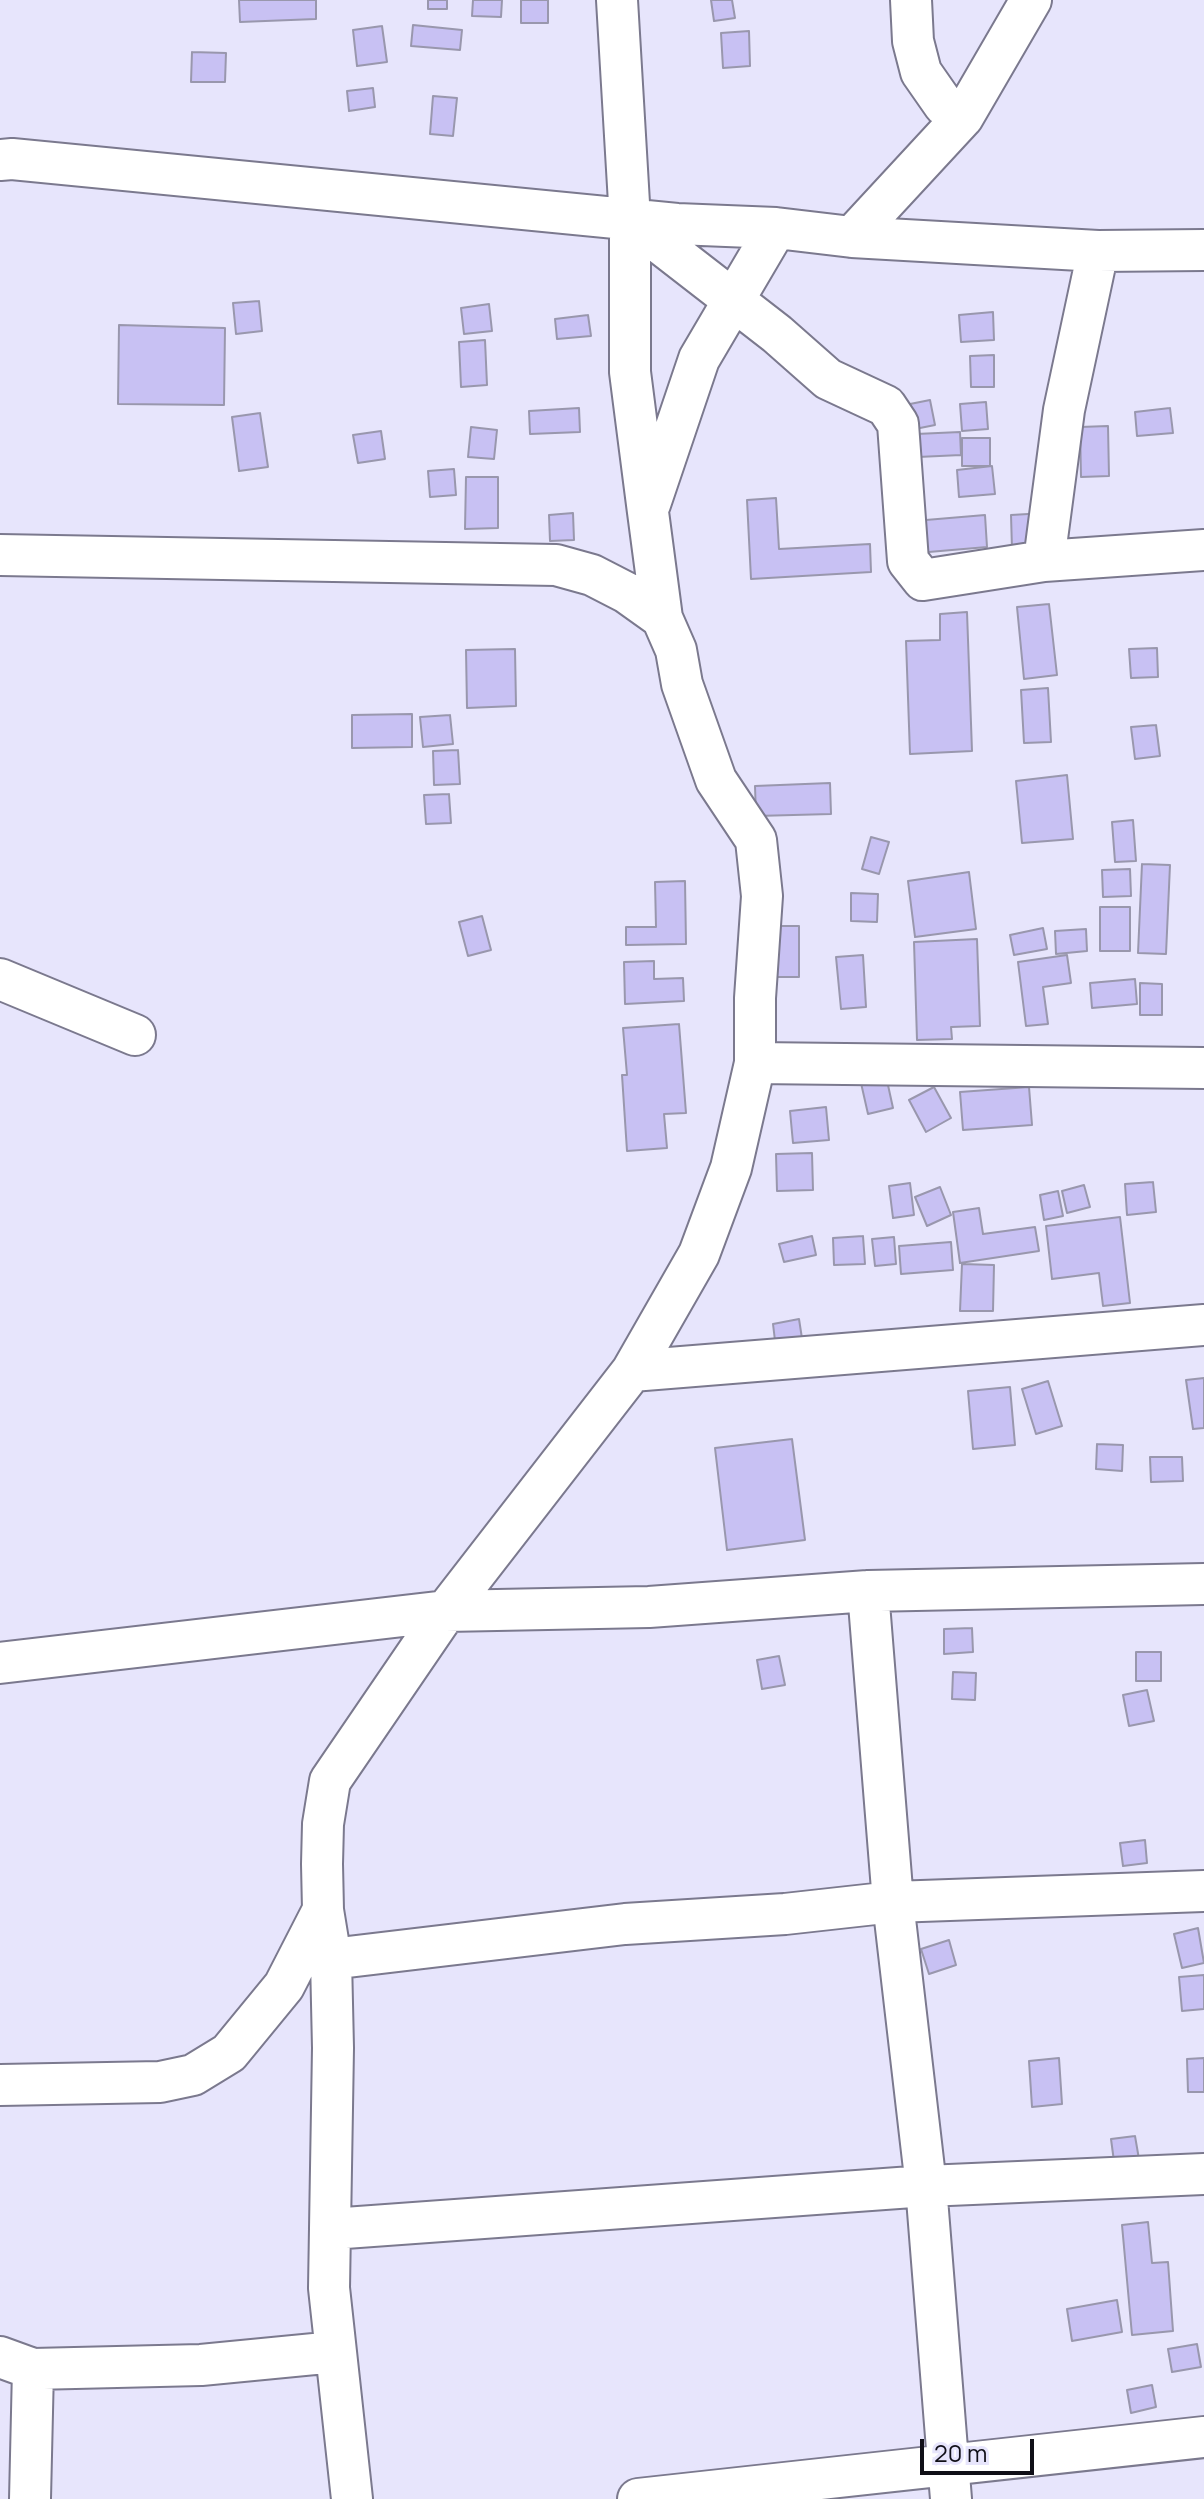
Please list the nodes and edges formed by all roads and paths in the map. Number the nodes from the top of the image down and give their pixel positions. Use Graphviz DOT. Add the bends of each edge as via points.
graph roads {
  1 [pos="617,0"];
  2 [pos="911,0"];
  3 [pos="1031,0"];
  4 [pos="963,117"];
  5 [pos="0,160"];
  6 [pos="630,220"];
  7 [pos="776,228"];
  8 [pos="852,237"];
  9 [pos="1204,250"];
  10 [pos="1098,251"];
  11 [pos="732,299"];
  12 [pos="648,512"];
  13 [pos="1204,550"];
  14 [pos="0,555"];
  15 [pos="1044,561"];
  16 [pos="662,618"];
  17 [pos="3,984"];
  18 [pos="135,1035"];
  19 [pos="755,1063"];
  20 [pos="1204,1068"];
  21 [pos="1204,1325"];
  22 [pos="632,1371"];
  23 [pos="1204,1584"];
  24 [pos="868,1591"];
  25 [pos="446,1611"];
  26 [pos="0,1663"];
  27 [pos="1204,1891"];
  28 [pos="893,1902"];
  29 [pos="323,1910"];
  30 [pos="331,1959"];
  31 [pos="0,2085"];
  32 [pos="1204,2174"];
  33 [pos="926,2186"];
  34 [pos="331,2229"];
  35 [pos="335,2352"];
  36 [pos="16,2363"];
  37 [pos="1204,2437"];
  38 [pos="950,2481"];
  39 [pos="30,2499"];
  40 [pos="352,2499"];
  41 [pos="638,2499"];
  1 -- 6 [label="street"];
  2 -- 4 [label="street" via="921,72 944,105"];
  3 -- 4 [label="street"];
  4 -- 8 [label="street"];
  5 -- 6 [label="street"];
  6 -- 7 [label="street"];
  6 -- 11 [label="street"];
  6 -- 12 [label="street" via="630,372"];
  7 -- 8 [label="street"];
  7 -- 11 [label="street"];
  8 -- 10 [label="street"];
  9 -- 10 [label="street"];
  10 -- 15 [label="street" via="1064,410"];
  11 -- 12 [label="street" via="699,359"];
  11 -- 15 [label="street" via="828,379 886,406 898,424 908,561 923,580"];
  12 -- 16 [label="street"];
  13 -- 15 [label="street"];
  14 -- 16 [label="street" via="556,565 592,575"];
  16 -- 19 [label="street" via="716,780 756,840 762,896"];
  17 -- 18 [label="street"];
  19 -- 20 [label="street"];
  19 -- 22 [label="street" via="731,1168 699,1254"];
  21 -- 22 [label="street"];
  22 -- 25 [label="street"];
  23 -- 24 [label="street"];
  24 -- 25 [label="street" via="649,1607"];
  24 -- 28 [label="street"];
  25 -- 26 [label="street"];
  25 -- 29 [label="street" via="330,1781 323,1824"];
  27 -- 28 [label="street"];
  28 -- 30 [label="street" via="625,1924"];
  28 -- 33 [label="street"];
  29 -- 30 [label="street"];
  29 -- 31 [label="street" via="284,1986 229,2053 193,2075 160,2082"];
  30 -- 34 [label="street"];
  32 -- 33 [label="street"];
  33 -- 34 [label="street"];
  33 -- 38 [label="street"];
  34 -- 35 [label="street"];
  35 -- 36 [label="street" via="201,2365"];
  35 -- 40 [label="street"];
  36 -- 39 [label="street"];
  37 -- 38 [label="street"];
  38 -- 41 [label="street"];
}
